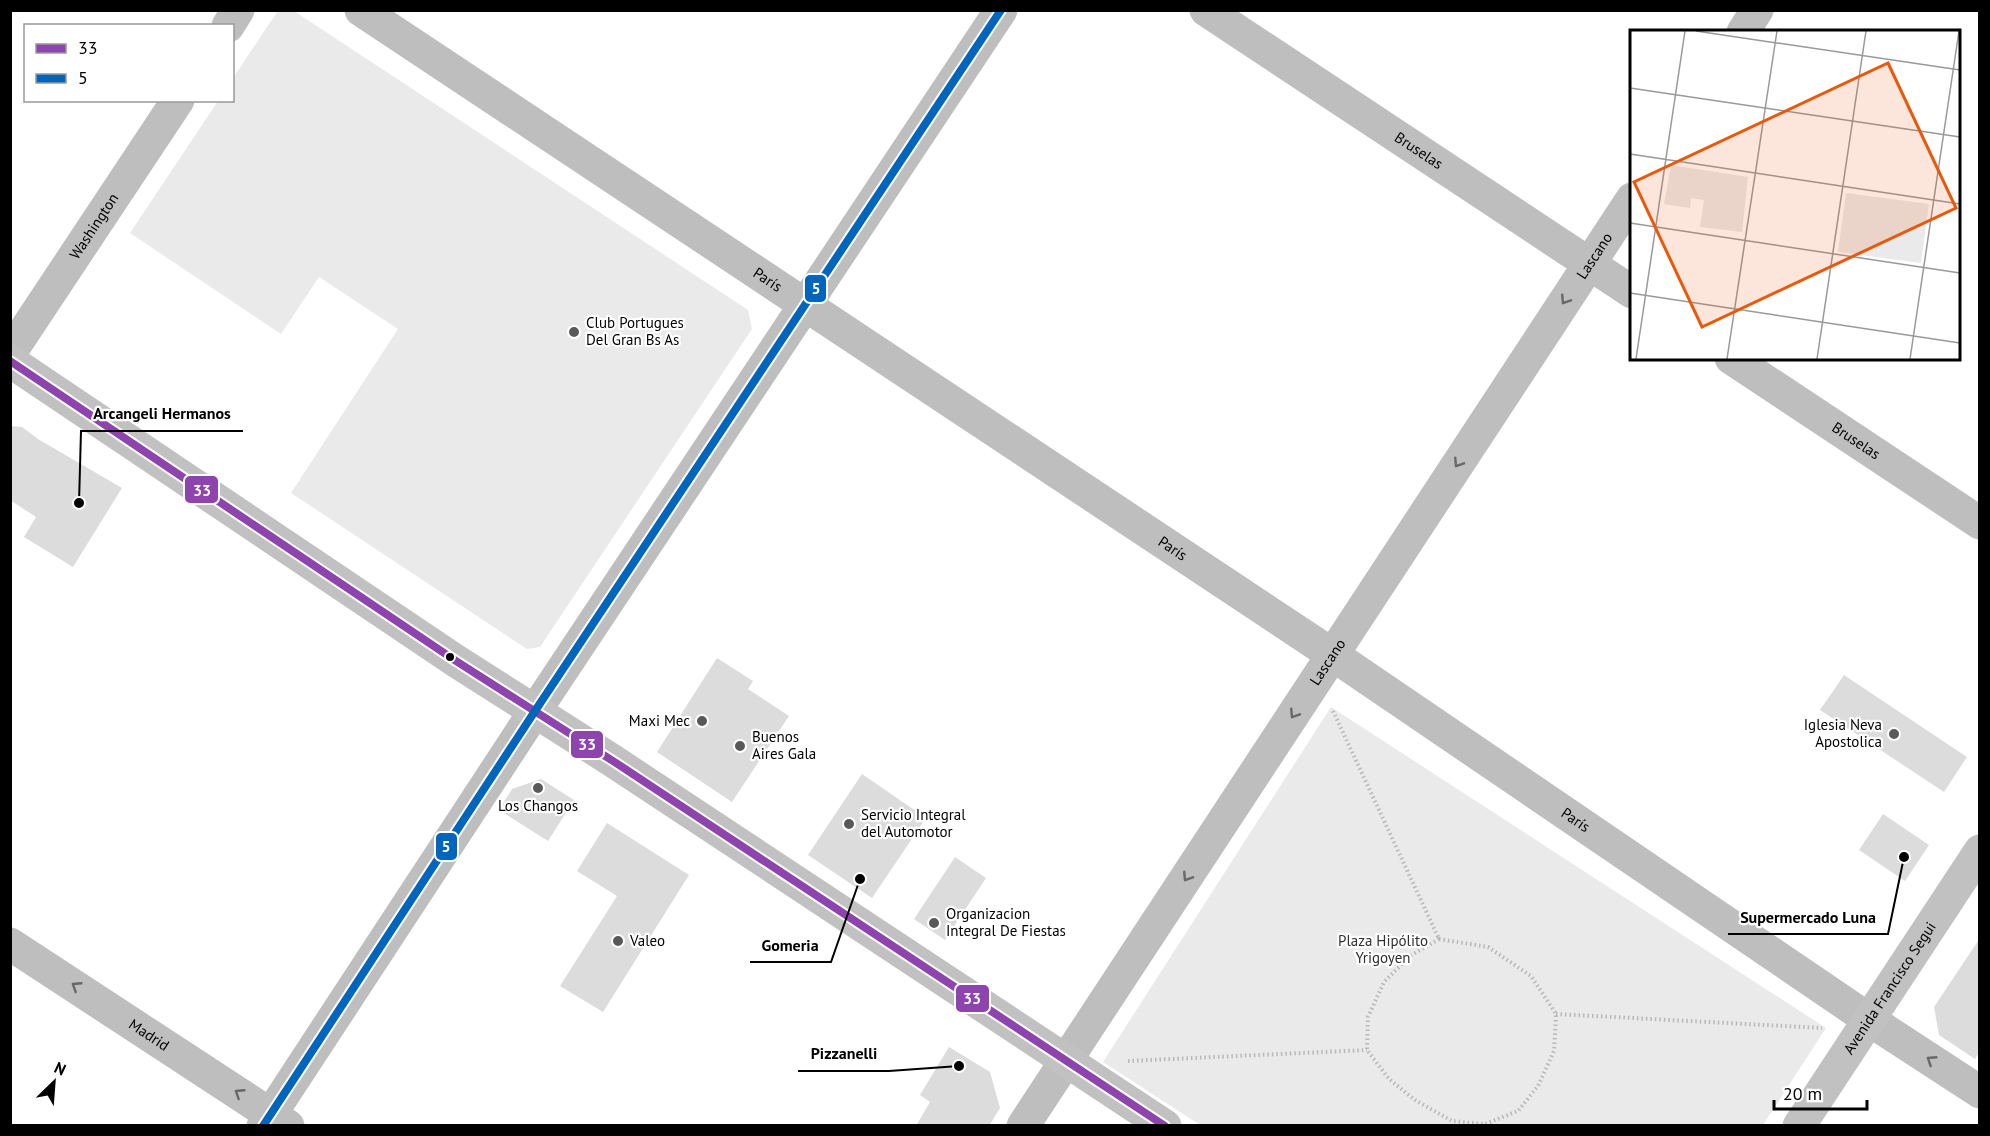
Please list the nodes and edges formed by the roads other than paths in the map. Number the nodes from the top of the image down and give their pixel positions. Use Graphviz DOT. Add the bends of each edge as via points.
graph roads {
  1 [pos="238,10"];
  2 [pos="361,10"];
  3 [pos="1001,10"];
  4 [pos="1206,10"];
  5 [pos="1756,10"];
  6 [pos="229,24"];
  7 [pos="1744,30"];
  8 [pos="177,102"];
  9 [pos="1630,202"];
  10 [pos="1588,264"];
  11 [pos="1630,291"];
  12 [pos="806,304"];
  13 [pos="10,353"];
  14 [pos="1734,360"];
  15 [pos="10,361"];
  16 [pos="1980,524"];
  17 [pos="1333,655"];
  18 [pos="535,711"];
  19 [pos="1980,851"];
  20 [pos="10,944"];
  21 [pos="1868,1019"];
  22 [pos="1067,1060"];
  23 [pos="1980,1092"];
  24 [pos="274,1122"];
  25 [pos="1023,1125"];
  26 [pos="1165,1125"];
  27 [pos="1799,1125"];
  1 -- 6 [label="street"];
  2 -- 12 [label="street, París"];
  3 -- 12 [label="street"];
  4 -- 10 [label="street, Bruselas"];
  5 -- 7 [label="street"];
  8 -- 13 [label="street, Washington"];
  9 -- 10 [label="street, Lascano"];
  10 -- 11 [label="street, Bruselas"];
  10 -- 17 [label="street, Lascano, one-way"];
  12 -- 17 [label="street, París"];
  12 -- 18 [label="street"];
  14 -- 16 [label="street, Bruselas"];
  15 -- 18 [label="main road"];
  17 -- 21 [label="street, París"];
  17 -- 22 [label="street, Lascano, one-way"];
  18 -- 22 [label="main road"];
  18 -- 24 [label="street"];
  19 -- 21 [label="main road, Avenida Francisco Segui"];
  24 -- 20 [label="street, Madrid, one-way"];
  23 -- 21 [label="street, París, one-way"];
  21 -- 27 [label="main road, Avenida Francisco Segui"];
  22 -- 25 [label="street, Lascano"];
  22 -- 26 [label="main road"];
}
